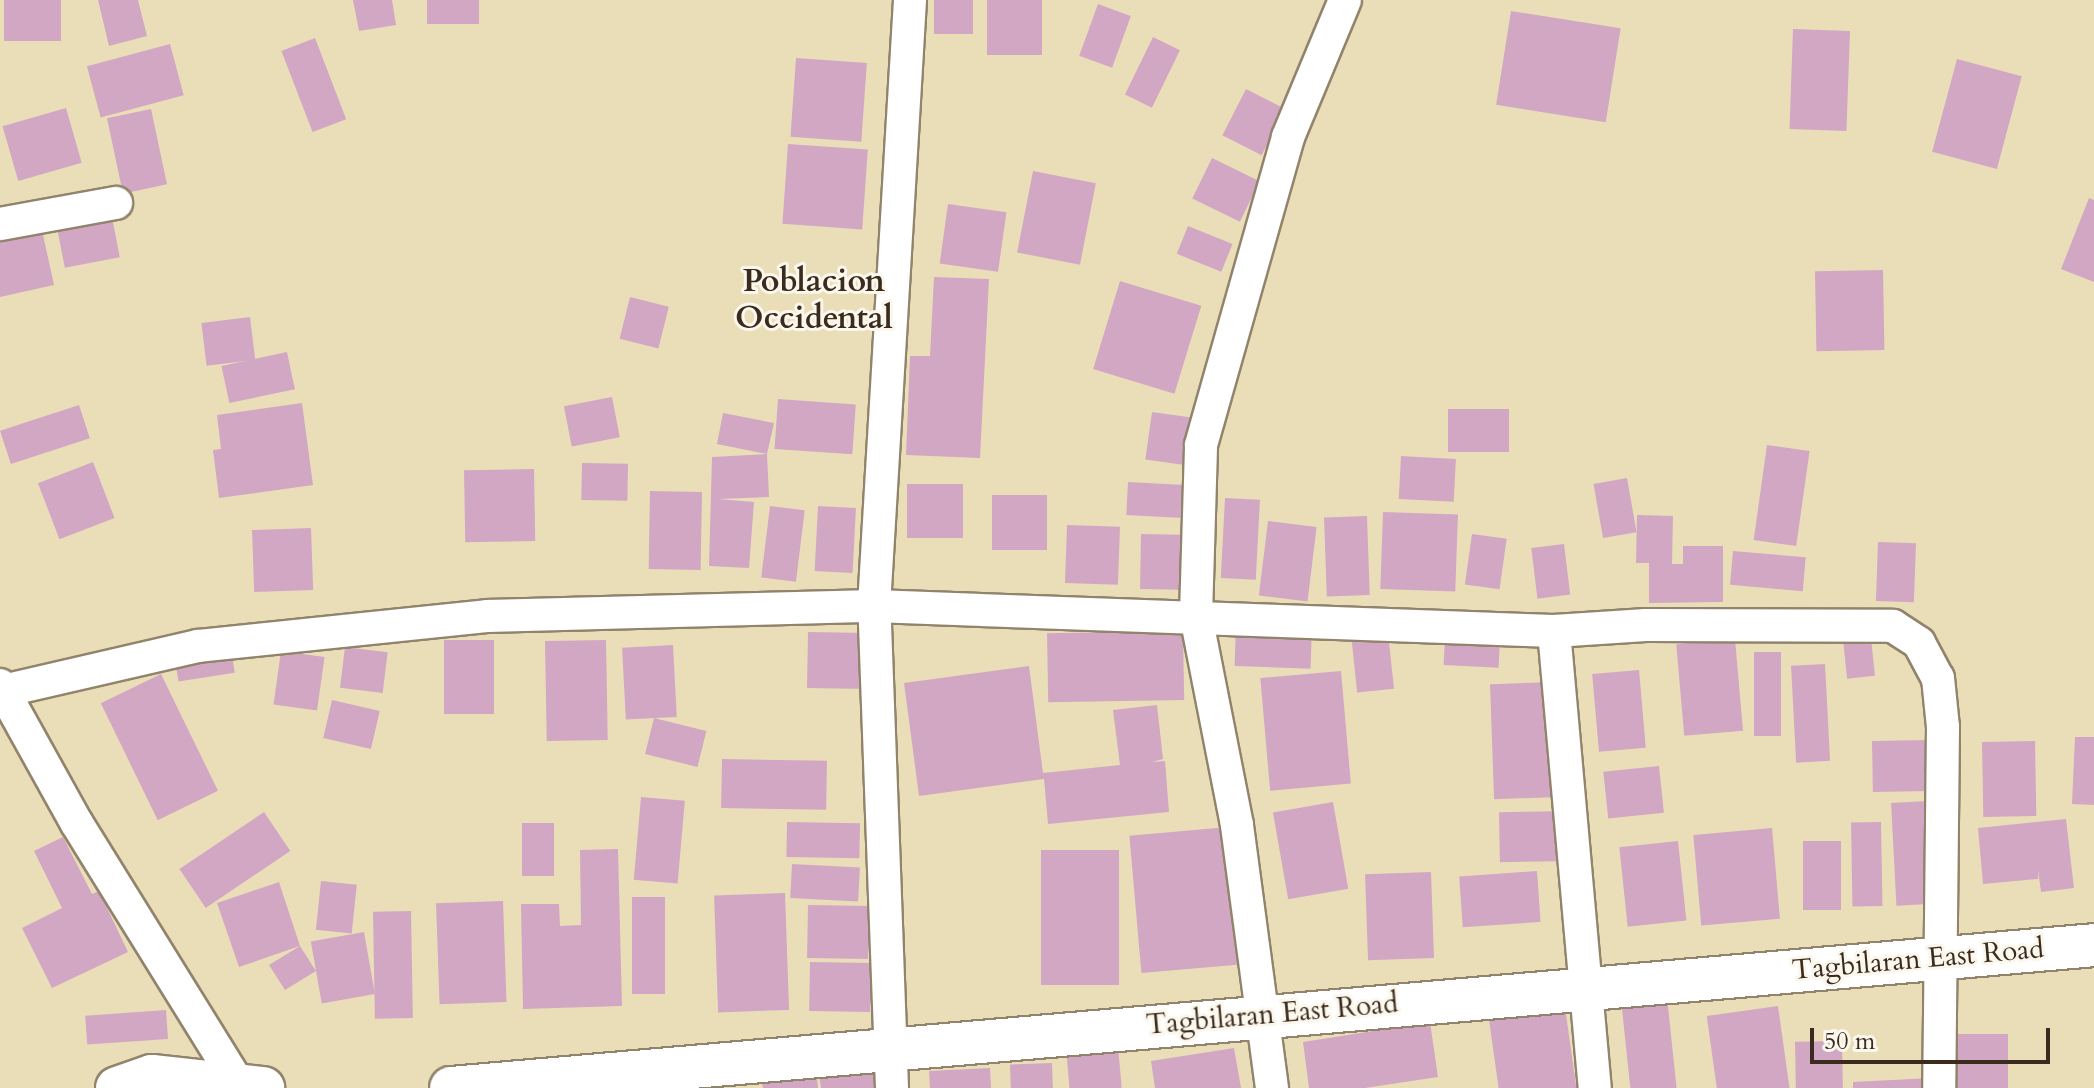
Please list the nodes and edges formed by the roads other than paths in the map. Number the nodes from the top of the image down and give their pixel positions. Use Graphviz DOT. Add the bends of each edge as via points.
graph roads {
  1 [pos="910,0"];
  2 [pos="1345,0"];
  3 [pos="116,203"];
  4 [pos="0,224"];
  5 [pos="874,606"];
  6 [pos="1196,616"];
  7 [pos="1554,631"];
  8 [pos="2,688"];
  9 [pos="2094,945"];
  10 [pos="1940,958"];
  11 [pos="1589,985"];
  12 [pos="1259,1015"];
  13 [pos="889,1068"];
  14 [pos="680,1080"];
  15 [pos="135,1082"];
  16 [pos="501,1087"];
  17 [pos="241,1088"];
  18 [pos="263,1088"];
  19 [pos="451,1088"];
  20 [pos="1272,1088"];
  21 [pos="1595,1088"];
  22 [pos="1939,1088"];
  1 -- 5 [label="street"];
  2 -- 6 [label="street" via="1288,137 1201,445"];
  3 -- 4 [label="street"];
  5 -- 6 [label="street"];
  5 -- 8 [label="street" via="487,616 198,646"];
  5 -- 13 [label="street"];
  6 -- 7 [label="street"];
  6 -- 12 [label="street" via="1237,825"];
  7 -- 10 [label="street" via="1858,623 1893,626 1919,643 1938,678 1943,727"];
  7 -- 11 [label="street"];
  8 -- 17 [label="street" via="76,822"];
  9 -- 10 [label="main road, Tagbilaran East Road"];
  10 -- 11 [label="main road, Tagbilaran East Road"];
  10 -- 22 [label="street"];
  11 -- 12 [label="main road, Tagbilaran East Road"];
  11 -- 21 [label="street"];
  12 -- 13 [label="main road, Tagbilaran East Road"];
  12 -- 20 [label="street"];
  13 -- 14 [label="main road, Tagbilaran East Road"];
  14 -- 16 [label="main road, Tagbilaran East Road"];
  15 -- 17 [label="main road"];
  16 -- 19 [label="main road, Tagbilaran East Road"];
  17 -- 18 [label="main road"];
}
